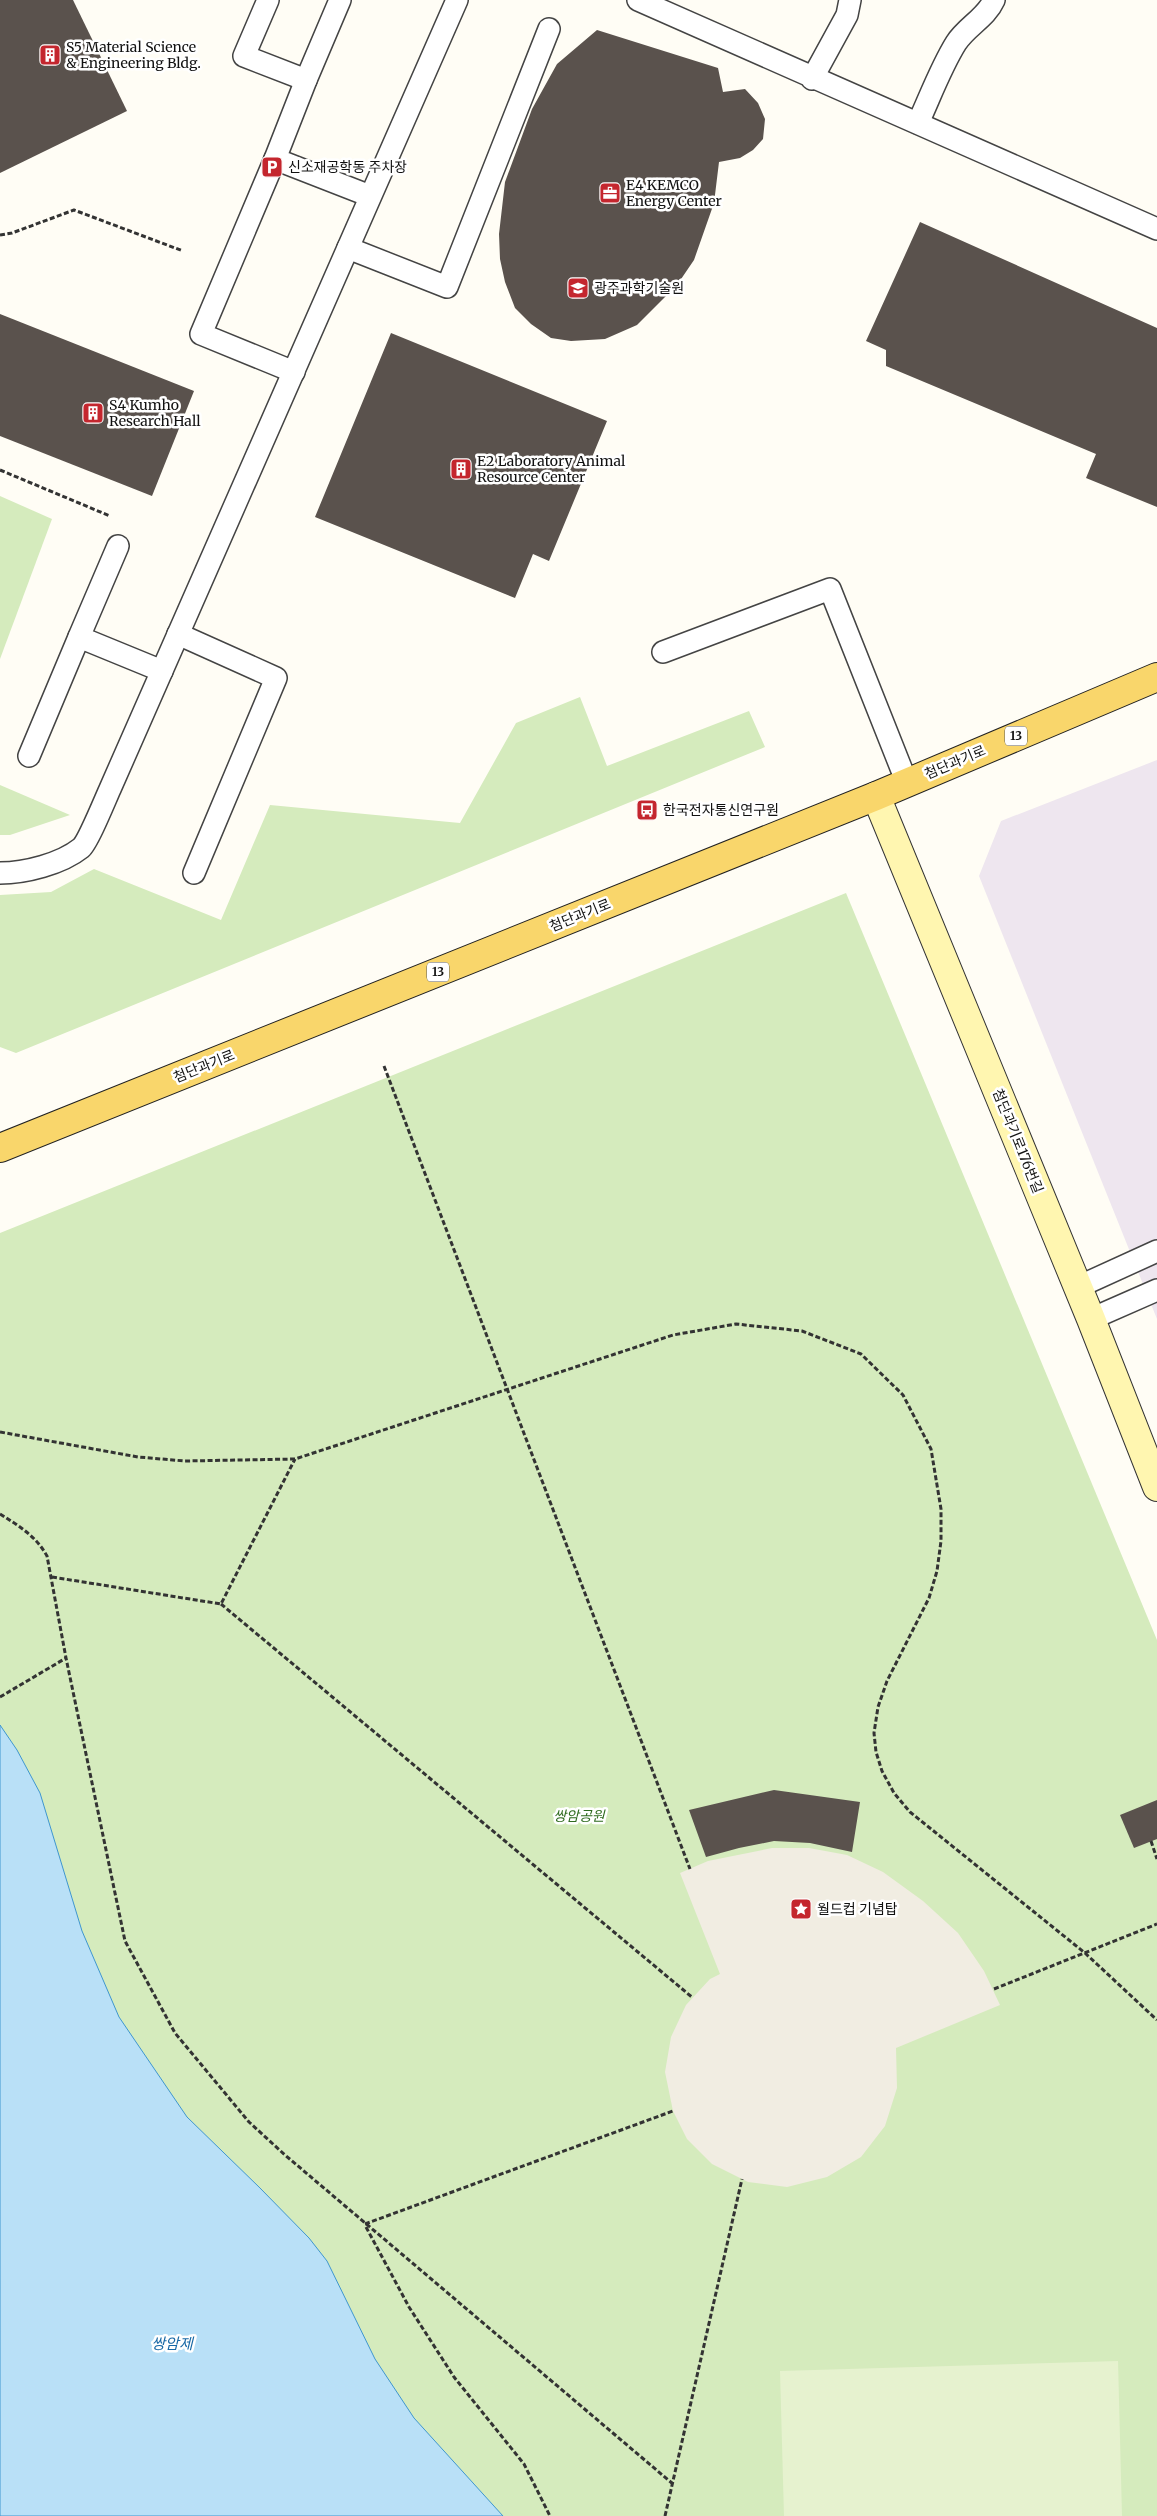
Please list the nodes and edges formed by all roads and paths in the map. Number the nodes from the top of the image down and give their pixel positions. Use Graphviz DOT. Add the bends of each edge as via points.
graph roads {
  1 [pos="268,0"];
  2 [pos="340,0"];
  3 [pos="457,0"];
  4 [pos="638,0"];
  5 [pos="850,0"];
  6 [pos="994,0"];
  7 [pos="549,29"];
  8 [pos="812,78"];
  9 [pos="306,80"];
  10 [pos="918,123"];
  11 [pos="275,159"];
  12 [pos="370,196"];
  13 [pos="1157,229"];
  14 [pos="0,235"];
  15 [pos="348,248"];
  16 [pos="183,251"];
  17 [pos="294,372"];
  18 [pos="0,470"];
  19 [pos="118,546"];
  20 [pos="178,634"];
  21 [pos="79,637"];
  22 [pos="663,652"];
  23 [pos="162,672"];
  24 [pos="1157,677"];
  25 [pos="29,756"];
  26 [pos="907,783"];
  27 [pos="876,796"];
  28 [pos="0,873"];
  29 [pos="194,873"];
  30 [pos="384,1066"];
  31 [pos="0,1148"];
  32 [pos="1157,1251"];
  33 [pos="1078,1286"];
  34 [pos="1157,1290"];
  35 [pos="1091,1319"];
  36 [pos="508,1389"];
  37 [pos="0,1432"];
  38 [pos="295,1459"];
  39 [pos="1157,1487"];
  40 [pos="0,1514"];
  41 [pos="52,1577"];
  42 [pos="221,1604"];
  43 [pos="66,1658"];
  44 [pos="0,1698"];
  45 [pos="1151,1842"];
  46 [pos="1157,1859"];
  47 [pos="690,1869"];
  48 [pos="1157,1924"];
  49 [pos="1085,1953"];
  50 [pos="994,1989"];
  51 [pos="693,1998"];
  52 [pos="1157,2020"];
  53 [pos="673,2111"];
  54 [pos="742,2179"];
  55 [pos="365,2224"];
  56 [pos="673,2484"];
  57 [pos="550,2516"];
  58 [pos="665,2516"];
  1 -- 9 [label="lane" via="244,56"];
  2 -- 9 [label="lane"];
  3 -- 12 [label="lane"];
  4 -- 8 [label="lane"];
  5 -- 8 [label="lane" via="846,15"];
  6 -- 10 [label="lane" via="989,11 955,44"];
  7 -- 15 [label="lane" via="447,287"];
  8 -- 10 [label="lane"];
  9 -- 11 [label="lane"];
  10 -- 13 [label="lane"];
  11 -- 12 [label="lane"];
  11 -- 17 [label="lane" via="201,334"];
  12 -- 15 [label="lane"];
  14 -- 16 [label="path" via="74,210"];
  15 -- 17 [label="lane"];
  17 -- 20 [label="lane"];
  18 -- 19 [label="path" via="127,523"];
  19 -- 21 [label="lane"];
  20 -- 23 [label="lane"];
  20 -- 29 [label="lane" via="276,678"];
  21 -- 23 [label="lane"];
  21 -- 25 [label="lane"];
  22 -- 26 [label="lane" via="830,589"];
  23 -- 28 [label="lane" via="82,847 50,864 15,873"];
  24 -- 26 [label="main road, 첨단과기로 / 13"];
  26 -- 27 [label="main road, 첨단과기로 / 13"];
  27 -- 31 [label="main road, 첨단과기로 / 13"];
  27 -- 33 [label="street, 첨단과기로176번길"];
  30 -- 36 [label="path"];
  32 -- 33 [label="lane"];
  33 -- 35 [label="street, 첨단과기로176번길"];
  34 -- 35 [label="lane"];
  35 -- 39 [label="street, 첨단과기로176번길"];
  36 -- 38 [label="path"];
  36 -- 47 [label="path"];
  36 -- 49 [label="path" via="673,1335 736,1324 802,1331 861,1354 875,1367 903,1395 931,1448 940,1509 938,1564 929,1598 887,1681 878,1707 874,1733 882,1771 910,1812"];
  37 -- 38 [label="path" via="138,1457"];
  38 -- 42 [label="path"];
  40 -- 41 [label="path" via="40,1543 48,1556"];
  41 -- 42 [label="path"];
  41 -- 43 [label="path"];
  42 -- 51 [label="path"];
  43 -- 44 [label="path"];
  43 -- 55 [label="path" via="125,1941 175,2032 221,2090 249,2122"];
  45 -- 46 [label="path"];
  48 -- 49 [label="path"];
  49 -- 50 [label="path"];
  49 -- 52 [label="path"];
  53 -- 55 [label="path"];
  54 -- 56 [label="path"];
  55 -- 56 [label="path"];
  55 -- 57 [label="path" via="414,2315 454,2377 524,2464"];
  56 -- 58 [label="path"];
}
